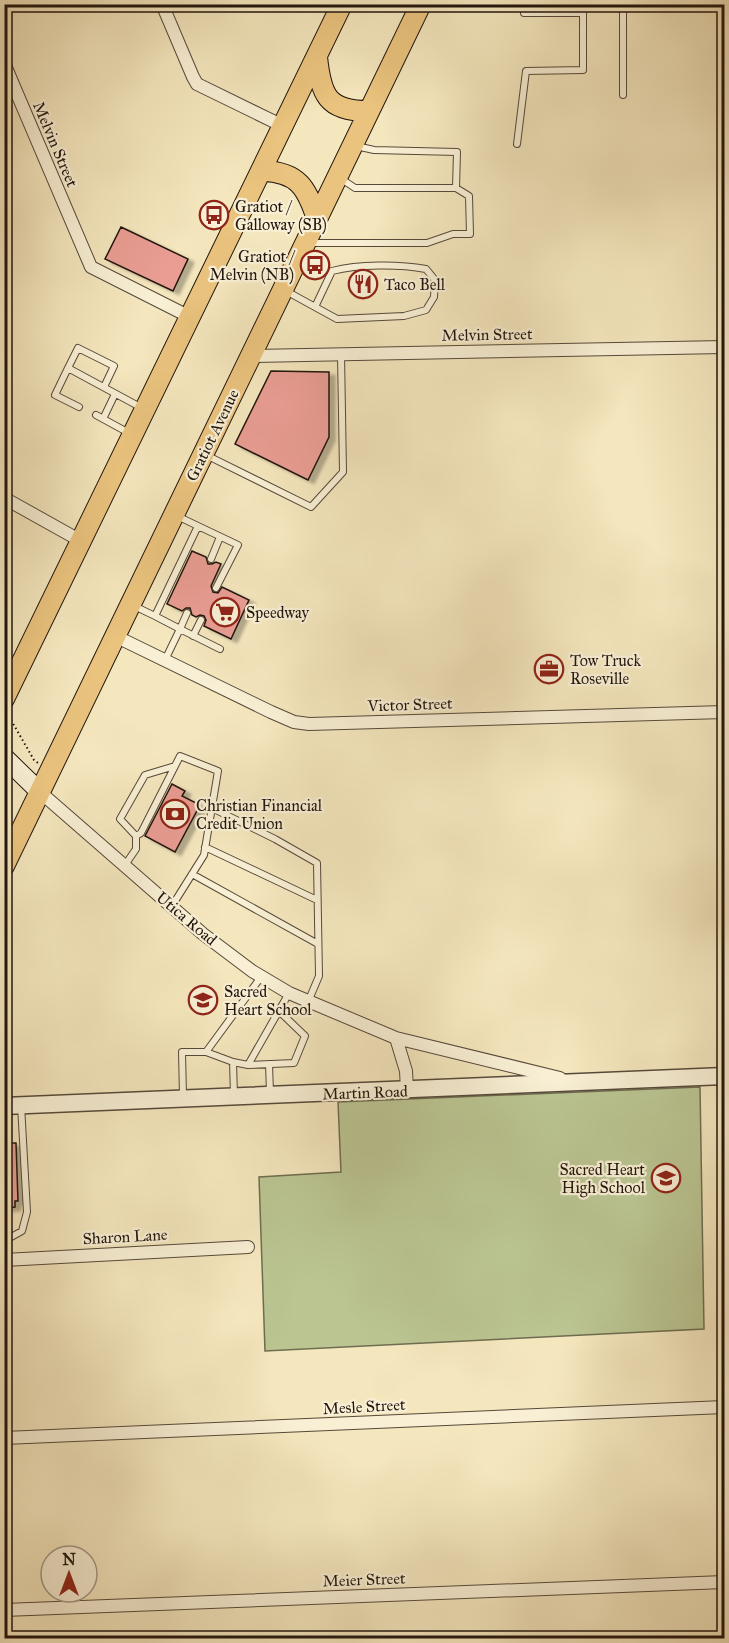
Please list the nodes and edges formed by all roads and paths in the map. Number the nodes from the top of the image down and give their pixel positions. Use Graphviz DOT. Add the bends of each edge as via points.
graph roads {
  1 [pos="162,4"];
  2 [pos="342,4"];
  3 [pos="421,4"];
  4 [pos="524,4"];
  5 [pos="582,4"];
  6 [pos="623,4"];
  7 [pos="582,13"];
  8 [pos="317,57"];
  9 [pos="4,63"];
  10 [pos="623,95"];
  11 [pos="368,111"];
  12 [pos="283,126"];
  13 [pos="517,144"];
  14 [pos="352,145"];
  15 [pos="263,171"];
  16 [pos="337,176"];
  17 [pos="456,188"];
  18 [pos="317,219"];
  19 [pos="305,243"];
  20 [pos="282,289"];
  21 [pos="315,306"];
  22 [pos="190,317"];
  23 [pos="724,346"];
  24 [pos="342,354"];
  25 [pos="250,356"];
  26 [pos="68,368"];
  27 [pos="104,387"];
  28 [pos="115,394"];
  29 [pos="79,407"];
  30 [pos="145,409"];
  31 [pos="96,415"];
  32 [pos="103,419"];
  33 [pos="132,434"];
  34 [pos="203,453"];
  35 [pos="4,498"];
  36 [pos="174,514"];
  37 [pos="198,526"];
  38 [pos="220,537"];
  39 [pos="81,541"];
  40 [pos="211,559"];
  41 [pos="216,588"];
  42 [pos="131,604"];
  43 [pos="187,613"];
  44 [pos="155,616"];
  45 [pos="201,620"];
  46 [pos="180,629"];
  47 [pos="115,636"];
  48 [pos="194,636"];
  49 [pos="220,649"];
  50 [pos="165,660"];
  51 [pos="4,699"];
  52 [pos="724,712"];
  53 [pos="10,720"];
  54 [pos="4,757"];
  55 [pos="38,763"];
  56 [pos="176,766"];
  57 [pos="40,792"];
  58 [pos="212,808"];
  59 [pos="136,836"];
  60 [pos="205,847"];
  61 [pos="125,865"];
  62 [pos="4,866"];
  63 [pos="192,874"];
  64 [pos="317,900"];
  65 [pos="172,906"];
  66 [pos="318,944"];
  67 [pos="261,976"];
  68 [pos="289,993"];
  69 [pos="308,1002"];
  70 [pos="279,1011"];
  71 [pos="396,1038"];
  72 [pos="206,1052"];
  73 [pos="232,1062"];
  74 [pos="269,1064"];
  75 [pos="248,1065"];
  76 [pos="724,1076"];
  77 [pos="581,1083"];
  78 [pos="407,1090"];
  79 [pos="270,1096"];
  80 [pos="234,1097"];
  81 [pos="183,1099"];
  82 [pos="13,1106"];
  83 [pos="4,1241"];
  84 [pos="248,1247"];
  85 [pos="4,1260"];
  86 [pos="724,1407"];
  87 [pos="4,1438"];
  88 [pos="724,1582"];
  89 [pos="4,1610"];
  1 -- 12 [label="street" via="197,84"];
  2 -- 8 [label="main road"];
  3 -- 11 [label="main road, Gratiot Avenue"];
  4 -- 7 [label="lane" via="524,13"];
  5 -- 7 [label="lane"];
  6 -- 10 [label="lane"];
  7 -- 13 [label="lane" via="583,70 526,71"];
  8 -- 11 [label="main road" via="329,100 345,110"];
  8 -- 12 [label="main road"];
  9 -- 22 [label="street, Melvin Street" via="91,267"];
  11 -- 14 [label="main road, Gratiot Avenue"];
  12 -- 15 [label="main road"];
  14 -- 16 [label="main road, Gratiot Avenue"];
  14 -- 17 [label="lane" via="374,150 457,152"];
  15 -- 18 [label="main road" via="276,171 297,180 311,199"];
  15 -- 22 [label="main road"];
  16 -- 17 [label="lane" via="355,188"];
  16 -- 18 [label="main road, Gratiot Avenue"];
  17 -- 19 [label="lane" via="469,196 470,234 453,234 427,243"];
  18 -- 19 [label="main road, Gratiot Avenue"];
  19 -- 20 [label="main road, Gratiot Avenue"];
  20 -- 21 [label="lane"];
  20 -- 25 [label="main road, Gratiot Avenue"];
  21 -- 21 [label="lane" via="337,319 404,316 426,310 434,297 435,280 426,269 410,266 345,268 332,271"];
  22 -- 30 [label="main road"];
  23 -- 24 [label="street, Melvin Street"];
  24 -- 25 [label="street, Melvin Street"];
  24 -- 34 [label="lane" via="343,472 311,507"];
  25 -- 34 [label="main road, Gratiot Avenue"];
  26 -- 27 [label="lane"];
  26 -- 27 [label="lane" via="78,348 114,366"];
  26 -- 29 [label="lane" via="55,395"];
  27 -- 28 [label="lane"];
  28 -- 30 [label="lane"];
  28 -- 32 [label="lane"];
  30 -- 33 [label="main road"];
  31 -- 32 [label="lane"];
  32 -- 33 [label="lane"];
  33 -- 39 [label="main road"];
  34 -- 36 [label="main road, Gratiot Avenue"];
  35 -- 39 [label="street"];
  36 -- 37 [label="lane"];
  36 -- 42 [label="main road, Gratiot Avenue"];
  37 -- 38 [label="lane"];
  37 -- 44 [label="lane"];
  38 -- 40 [label="lane"];
  38 -- 41 [label="lane" via="238,545"];
  39 -- 51 [label="main road"];
  42 -- 44 [label="lane"];
  42 -- 47 [label="main road, Gratiot Avenue"];
  43 -- 46 [label="lane"];
  44 -- 46 [label="lane"];
  45 -- 48 [label="lane"];
  46 -- 48 [label="lane"];
  46 -- 50 [label="lane"];
  47 -- 50 [label="street, Victor Street"];
  47 -- 57 [label="main road, Gratiot Avenue"];
  48 -- 49 [label="lane"];
  50 -- 52 [label="street, Victor Street" via="271,712 309,724"];
  53 -- 55 [label="path"];
  54 -- 57 [label="main road, Utica Road"];
  56 -- 58 [label="lane" via="180,756 218,771"];
  56 -- 59 [label="lane"];
  56 -- 59 [label="lane" via="145,775 120,819"];
  57 -- 61 [label="street, Utica Road"];
  57 -- 62 [label="main road, Gratiot Avenue"];
  58 -- 60 [label="lane"];
  58 -- 64 [label="lane" via="317,863"];
  59 -- 61 [label="lane" via="136,849"];
  60 -- 63 [label="lane"];
  60 -- 64 [label="lane"];
  61 -- 65 [label="street, Utica Road"];
  63 -- 65 [label="lane"];
  63 -- 66 [label="lane"];
  64 -- 66 [label="lane"];
  65 -- 67 [label="street, Utica Road"];
  66 -- 69 [label="lane" via="319,976"];
  67 -- 68 [label="street, Utica Road"];
  67 -- 72 [label="lane"];
  68 -- 69 [label="street, Utica Road"];
  68 -- 70 [label="lane"];
  69 -- 71 [label="street, Utica Road"];
  70 -- 74 [label="lane" via="305,1036 294,1063"];
  70 -- 75 [label="lane"];
  71 -- 77 [label="street, Utica Road"];
  71 -- 78 [label="street"];
  72 -- 73 [label="lane"];
  72 -- 81 [label="lane" via="182,1052"];
  73 -- 75 [label="lane"];
  73 -- 80 [label="lane"];
  74 -- 75 [label="lane"];
  74 -- 79 [label="lane"];
  76 -- 77 [label="street, Martin Road"];
  77 -- 78 [label="street, Martin Road"];
  78 -- 79 [label="street, Martin Road"];
  79 -- 80 [label="street, Martin Road"];
  80 -- 81 [label="street, Martin Road"];
  81 -- 82 [label="street, Martin Road"];
  82 -- 83 [label="lane" via="27,1212 22,1231"];
  84 -- 85 [label="street, Sharon Lane"];
  86 -- 87 [label="street, Mesle Street"];
  88 -- 89 [label="street, Meier Street"];
}
